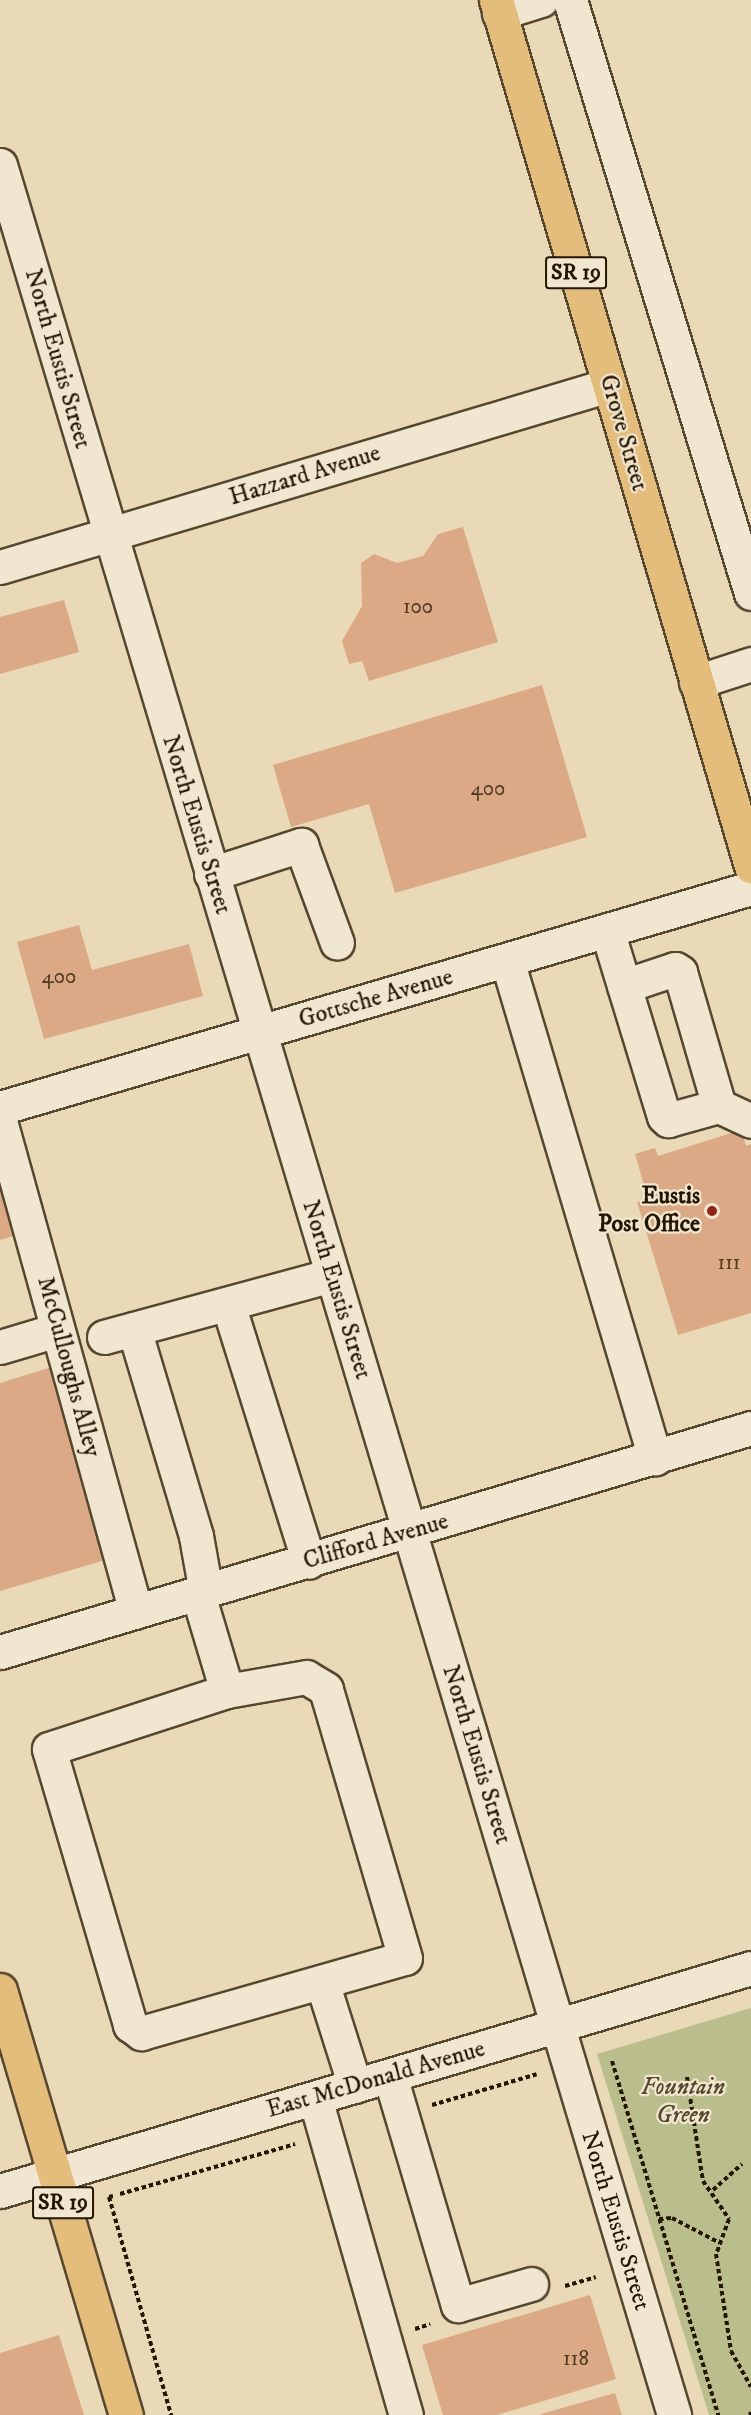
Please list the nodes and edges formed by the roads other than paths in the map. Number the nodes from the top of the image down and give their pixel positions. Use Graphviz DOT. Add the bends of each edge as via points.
graph roads {
  1 [pos="541,0"];
  2 [pos="570,0"];
  3 [pos="497,7"];
  4 [pos="0,165"];
  5 [pos="609,385"];
  6 [pos="110,535"];
  7 [pos="0,567"];
  8 [pos="751,593"];
  9 [pos="751,664"];
  10 [pos="696,682"];
  11 [pos="751,866"];
  12 [pos="211,874"];
  13 [pos="751,888"];
  14 [pos="607,930"];
  15 [pos="337,943"];
  16 [pos="507,960"];
  17 [pos="624,986"];
  18 [pos="259,1033"];
  19 [pos="719,1106"];
  20 [pos="0,1108"];
  21 [pos="0,1121"];
  22 [pos="751,1121"];
  23 [pos="332,1275"];
  24 [pos="228,1304"];
  25 [pos="57,1330"];
  26 [pos="0,1347"];
  27 [pos="751,1428"];
  28 [pos="655,1458"];
  29 [pos="410,1533"];
  30 [pos="309,1562"];
  31 [pos="202,1593"];
  32 [pos="136,1612"];
  33 [pos="0,1652"];
  34 [pos="227,1691"];
  35 [pos="751,1968"];
  36 [pos="322,1982"];
  37 [pos="0,1990"];
  38 [pos="557,2027"];
  39 [pos="390,2076"];
  40 [pos="356,2086"];
  41 [pos="315,2098"];
  42 [pos="55,2175"];
  43 [pos="0,2191"];
  44 [pos="531,2284"];
  45 [pos="126,2415"];
  46 [pos="406,2415"];
  47 [pos="674,2415"];
  1 -- 3 [label="street"];
  2 -- 8 [label="street"];
  3 -- 5 [label="main road, Grove Street / SR 19"];
  4 -- 6 [label="street, North Eustis Street"];
  5 -- 6 [label="street, Hazzard Avenue"];
  5 -- 10 [label="main road, Grove Street / SR 19"];
  6 -- 7 [label="street, Hazzard Avenue"];
  6 -- 12 [label="street, North Eustis Street"];
  9 -- 10 [label="street"];
  10 -- 11 [label="main road, Grove Street / SR 19"];
  12 -- 15 [label="street" via="302,845"];
  12 -- 18 [label="street, North Eustis Street"];
  13 -- 14 [label="street, Gottsche Avenue"];
  14 -- 16 [label="street, Gottsche Avenue"];
  14 -- 17 [label="street"];
  16 -- 18 [label="street, Gottsche Avenue"];
  16 -- 28 [label="street"];
  17 -- 19 [label="street" via="664,1116 668,1120"];
  17 -- 19 [label="street" via="675,969 680,972"];
  18 -- 20 [label="street, Gottsche Avenue"];
  18 -- 23 [label="street, North Eustis Street"];
  19 -- 22 [label="street"];
  21 -- 25 [label="street, McCulloughs Alley"];
  23 -- 24 [label="street"];
  23 -- 29 [label="street, North Eustis Street"];
  24 -- 30 [label="street"];
  24 -- 31 [label="street" via="119,1333 196,1536"];
  25 -- 26 [label="street"];
  25 -- 32 [label="street, McCulloughs Alley"];
  27 -- 28 [label="street, Clifford Avenue"];
  28 -- 29 [label="street, Clifford Avenue"];
  29 -- 30 [label="street, Clifford Avenue"];
  29 -- 38 [label="street, North Eustis Street"];
  30 -- 31 [label="street, Clifford Avenue"];
  31 -- 32 [label="street, Clifford Avenue"];
  31 -- 34 [label="street"];
  32 -- 33 [label="street, Clifford Avenue"];
  34 -- 36 [label="street" via="306,1677 326,1689 405,1958"];
  34 -- 36 [label="street" via="49,1749 130,2025 141,2033"];
  35 -- 38 [label="street, East McDonald Avenue"];
  36 -- 40 [label="street"];
  37 -- 42 [label="main road, SR 19"];
  38 -- 39 [label="street, East McDonald Avenue"];
  38 -- 47 [label="street, North Eustis Street"];
  39 -- 40 [label="street, East McDonald Avenue"];
  39 -- 44 [label="street" via="458,2305"];
  40 -- 41 [label="street, East McDonald Avenue"];
  41 -- 42 [label="street, East McDonald Avenue"];
  41 -- 46 [label="street"];
  42 -- 43 [label="street, East McDonald Avenue"];
  42 -- 45 [label="main road, SR 19"];
}
